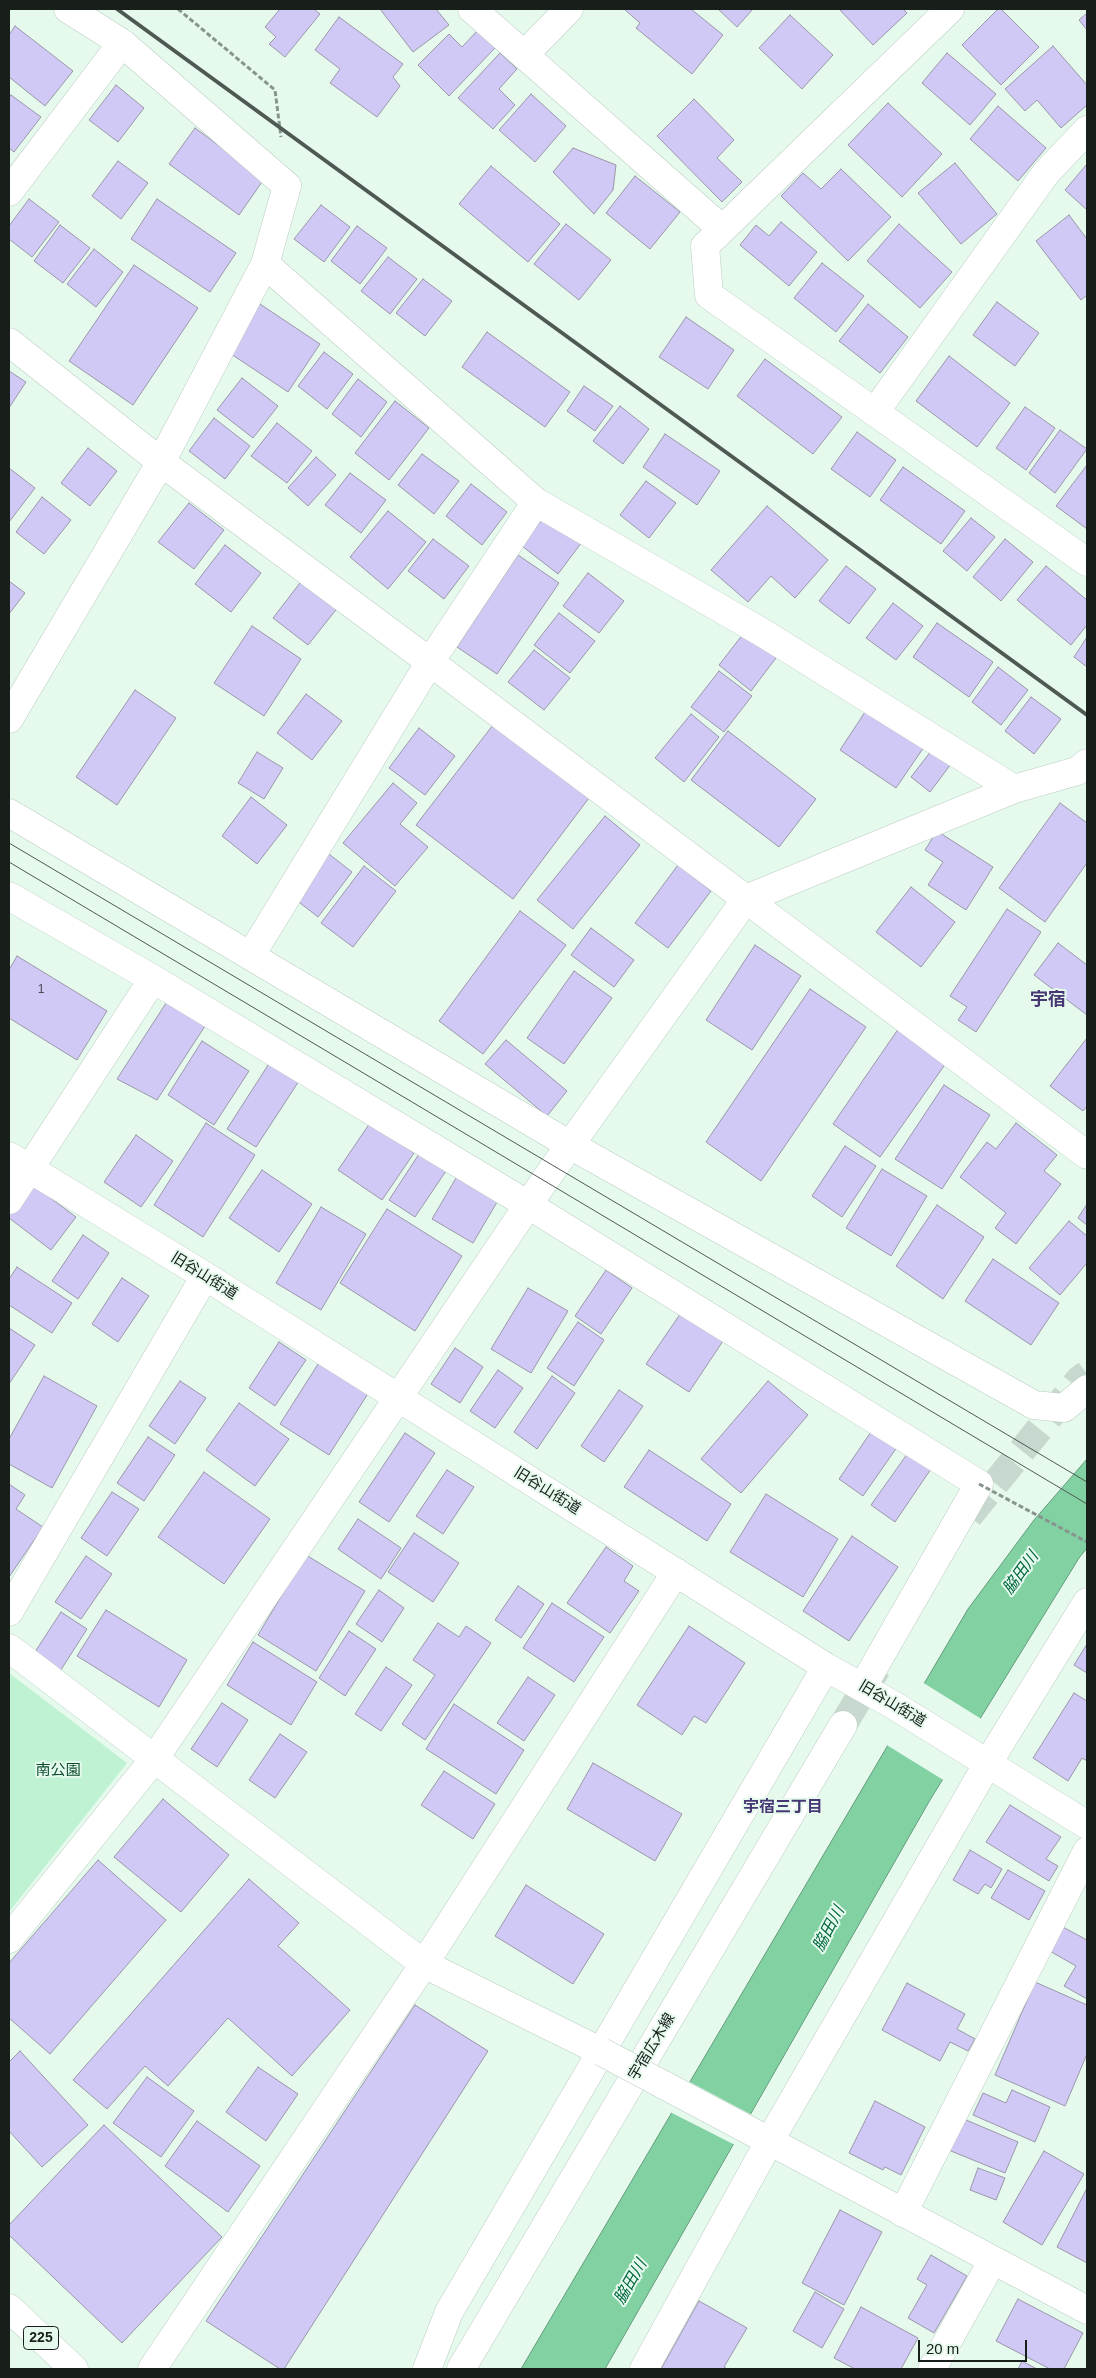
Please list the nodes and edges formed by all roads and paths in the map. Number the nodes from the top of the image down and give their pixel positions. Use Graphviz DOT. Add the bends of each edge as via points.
graph roads {
  1 [pos="68,9"];
  2 [pos="178,9"];
  3 [pos="472,9"];
  4 [pos="568,9"];
  5 [pos="950,9"];
  6 [pos="122,43"];
  7 [pos="524,55"];
  8 [pos="1087,130"];
  9 [pos="287,186"];
  10 [pos="9,192"];
  11 [pos="722,229"];
  12 [pos="265,264"];
  13 [pos="9,342"];
  14 [pos="875,412"];
  15 [pos="161,462"];
  16 [pos="536,502"];
  17 [pos="1087,562"];
  18 [pos="430,662"];
  19 [pos="9,719"];
  20 [pos="1084,771"];
  21 [pos="1014,790"];
  22 [pos="9,814"];
  23 [pos="9,896"];
  24 [pos="746,899"];
  25 [pos="250,955"];
  26 [pos="153,979"];
  27 [pos="570,1145"];
  28 [pos="1087,1155"];
  29 [pos="19,1162"];
  30 [pos="9,1200"];
  31 [pos="530,1206"];
  32 [pos="205,1276"];
  33 [pos="1087,1390"];
  34 [pos="398,1399"];
  35 [pos="980,1484"];
  36 [pos="1087,1542"];
  37 [pos="676,1572"];
  38 [pos="1087,1602"];
  39 [pos="9,1612"];
  40 [pos="9,1648"];
  41 [pos="826,1667"];
  42 [pos="863,1686"];
  43 [pos="843,1725"];
  44 [pos="979,1757"];
  45 [pos="155,1758"];
  46 [pos="1087,1825"];
  47 [pos="1087,1851"];
  48 [pos="9,1939"];
  49 [pos="424,1964"];
  50 [pos="602,2052"];
  51 [pos="759,2137"];
  52 [pos="904,2213"];
  53 [pos="993,2260"];
  54 [pos="9,2308"];
  55 [pos="1087,2310"];
  56 [pos="74,2369"];
  57 [pos="152,2369"];
  58 [pos="427,2369"];
  59 [pos="462,2369"];
  60 [pos="644,2369"];
  61 [pos="932,2369"];
  1 -- 6 [label="main road"];
  2 -- 9 [label="path" via="275,90"];
  3 -- 7 [label="main road"];
  4 -- 7 [label="main road"];
  5 -- 11 [label="main road"];
  6 -- 9 [label="main road"];
  6 -- 10 [label="main road"];
  7 -- 11 [label="main road"];
  8 -- 14 [label="main road" via="1046,173"];
  9 -- 12 [label="main road"];
  11 -- 14 [label="main road" via="705,246 709,295"];
  12 -- 15 [label="main road"];
  12 -- 16 [label="main road"];
  13 -- 15 [label="main road"];
  14 -- 17 [label="main road"];
  15 -- 18 [label="main road"];
  15 -- 19 [label="main road"];
  16 -- 18 [label="main road"];
  16 -- 21 [label="main road" via="763,633"];
  18 -- 24 [label="main road"];
  18 -- 25 [label="main road"];
  20 -- 21 [label="main road"];
  21 -- 24 [label="main road"];
  22 -- 25 [label="main road"];
  23 -- 26 [label="main road"];
  24 -- 27 [label="main road"];
  24 -- 28 [label="main road"];
  25 -- 27 [label="main road"];
  26 -- 29 [label="main road"];
  26 -- 31 [label="main road"];
  27 -- 31 [label="main road"];
  27 -- 33 [label="main road" via="1034,1405 1064,1408"];
  29 -- 30 [label="main road"];
  29 -- 32 [label="main road, 旧谷山街道"];
  31 -- 34 [label="main road"];
  31 -- 35 [label="main road"];
  32 -- 34 [label="main road, 旧谷山街道"];
  32 -- 39 [label="main road"];
  34 -- 37 [label="main road, 旧谷山街道"];
  34 -- 45 [label="main road"];
  35 -- 36 [label="path, bridge"];
  35 -- 42 [label="main road"];
  37 -- 41 [label="main road, 旧谷山街道"];
  37 -- 49 [label="main road"];
  38 -- 44 [label="main road"];
  40 -- 45 [label="main road"];
  41 -- 42 [label="main road, 旧谷山街道"];
  41 -- 50 [label="main road"];
  42 -- 44 [label="main road, 旧谷山街道"];
  43 -- 59 [label="main road, 宇宿広木線"];
  44 -- 46 [label="main road, 旧谷山街道"];
  44 -- 51 [label="main road"];
  45 -- 48 [label="main road"];
  45 -- 49 [label="main road"];
  47 -- 52 [label="main road"];
  49 -- 50 [label="main road"];
  49 -- 57 [label="main road"];
  50 -- 51 [label="main road, bridge"];
  50 -- 58 [label="main road" via="449,2312"];
  51 -- 52 [label="main road"];
  51 -- 60 [label="main road"];
  52 -- 53 [label="main road"];
  53 -- 55 [label="main road"];
  53 -- 61 [label="main road"];
  54 -- 56 [label="main road, 225"];
}
